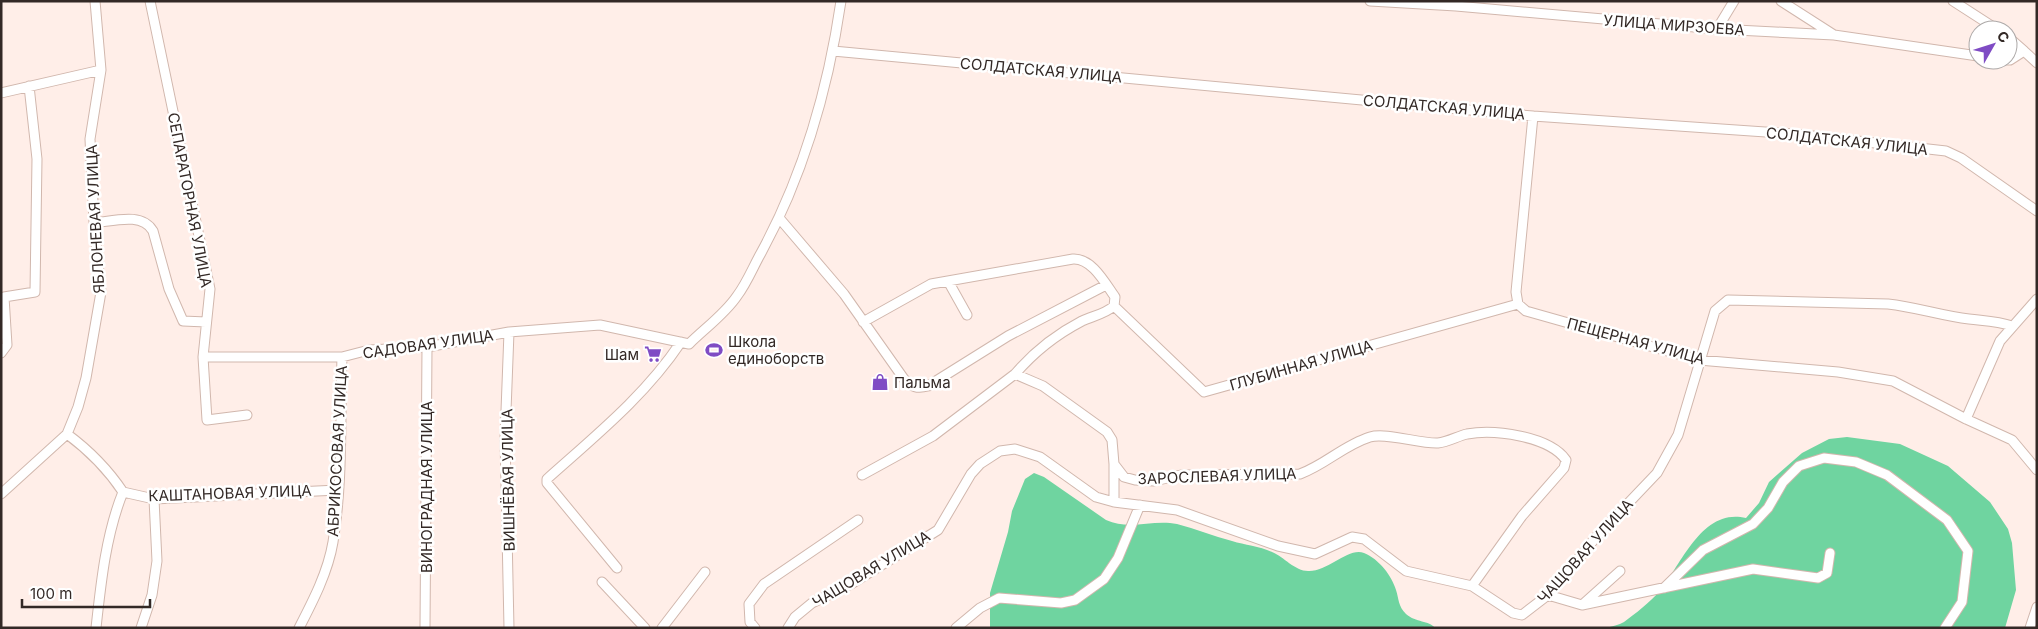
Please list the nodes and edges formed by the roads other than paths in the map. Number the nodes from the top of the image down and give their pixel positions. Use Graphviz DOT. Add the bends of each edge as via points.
graph roads {
  1 [pos="95,1"];
  2 [pos="150,1"];
  3 [pos="840,1"];
  4 [pos="1370,1"];
  5 [pos="1734,1"];
  6 [pos="1781,1"];
  7 [pos="1953,1"];
  8 [pos="1458,4"];
  9 [pos="1982,20"];
  10 [pos="1717,29"];
  11 [pos="1834,35"];
  12 [pos="2018,46"];
  13 [pos="833,51"];
  14 [pos="2024,51"];
  15 [pos="1968,55"];
  16 [pos="2018,55"];
  17 [pos="2037,63"];
  18 [pos="101,70"];
  19 [pos="29,86"];
  20 [pos="1,93"];
  21 [pos="1533,116"];
  22 [pos="2037,211"];
  23 [pos="780,219"];
  24 [pos="94,223"];
  25 [pos="948,281"];
  26 [pos="1106,285"];
  27 [pos="2037,299"];
  28 [pos="1518,304"];
  29 [pos="1114,306"];
  30 [pos="967,315"];
  31 [pos="206,322"];
  32 [pos="863,322"];
  33 [pos="2012,326"];
  34 [pos="509,332"];
  35 [pos="681,342"];
  36 [pos="427,347"];
  37 [pos="1,353"];
  38 [pos="203,357"];
  39 [pos="342,357"];
  40 [pos="1699,360"];
  41 [pos="1014,374"];
  42 [pos="247,415"];
  43 [pos="1966,419"];
  44 [pos="67,434"];
  45 [pos="1114,464"];
  46 [pos="2037,470"];
  47 [pos="862,474"];
  48 [pos="338,490"];
  49 [pos="123,492"];
  50 [pos="1,494"];
  51 [pos="154,499"];
  52 [pos="1114,502"];
  53 [pos="1140,505"];
  54 [pos="858,520"];
  55 [pos="1830,553"];
  56 [pos="617,568"];
  57 [pos="1620,571"];
  58 [pos="705,572"];
  59 [pos="602,582"];
  60 [pos="1472,586"];
  61 [pos="1664,588"];
  62 [pos="1548,595"];
  63 [pos="1582,605"];
  64 [pos="2037,607"];
  65 [pos="96,628"];
  66 [pos="141,628"];
  67 [pos="299,628"];
  68 [pos="425,628"];
  69 [pos="509,628"];
  70 [pos="645,628"];
  71 [pos="662,628"];
  72 [pos="755,628"];
  73 [pos="788,628"];
  74 [pos="956,628"];
  75 [pos="1945,628"];
  76 [pos="2030,628"];
  1 -- 18 [label="street, ЯБЛОНЕВАЯ УЛИЦА"];
  2 -- 31 [label="street, СЕПАРАТОРНАЯ УЛИЦА" via="210,289"];
  3 -- 13 [label="street"];
  4 -- 8 [label="street, УЛИЦА МИРЗОЕВА"];
  5 -- 10 [label="street"];
  6 -- 11 [label="street"];
  7 -- 9 [label="street"];
  8 -- 10 [label="street, УЛИЦА МИРЗОЕВА"];
  10 -- 11 [label="street, УЛИЦА МИРЗОЕВА"];
  11 -- 15 [label="street, УЛИЦА МИРЗОЕВА"];
  12 -- 14 [label="street"];
  13 -- 21 [label="street, СОЛДАТСКАЯ УЛИЦА"];
  13 -- 23 [label="street" via="811,139"];
  14 -- 16 [label="street"];
  14 -- 17 [label="street"];
  18 -- 19 [label="street"];
  18 -- 24 [label="street, ЯБЛОНЕВАЯ УЛИЦА" via="90,139"];
  19 -- 20 [label="street"];
  19 -- 37 [label="street" via="36,159 35,292 4,297 8,345"];
  21 -- 22 [label="street, СОЛДАТСКАЯ УЛИЦА" via="1775,133 1946,151"];
  21 -- 28 [label="street" via="1516,292"];
  23 -- 32 [label="street" via="844,294"];
  23 -- 35 [label="street" via="737,297 689,344"];
  24 -- 31 [label="street" via="140,219 148,223 183,321"];
  24 -- 44 [label="street, ЯБЛОНЕВАЯ УЛИЦА" via="101,292 86,378"];
  25 -- 26 [label="street" via="1081,258"];
  25 -- 30 [label="street"];
  25 -- 32 [label="street" via="931,284"];
  26 -- 29 [label="street" via="1115,297"];
  26 -- 32 [label="street" via="1036,320 920,388 911,386 904,379"];
  27 -- 33 [label="street"];
  28 -- 29 [label="street, ГЛУБИННАЯ УЛИЦА" via="1204,392"];
  28 -- 40 [label="street, ПЕЩЕРНАЯ УЛИЦА" via="1526,311"];
  29 -- 41 [label="street" via="1058,336"];
  31 -- 38 [label="street, СЕПАРАТОРНАЯ УЛИЦА"];
  33 -- 40 [label="street, ЧАЩОВАЯ УЛИЦА" via="1913,306 1728,300 1715,311"];
  33 -- 43 [label="street" via="2000,342"];
  34 -- 35 [label="street, САДОВАЯ УЛИЦА" via="600,326"];
  34 -- 36 [label="street, САДОВАЯ УЛИЦА"];
  34 -- 69 [label="street, ВИШНЁВАЯ УЛИЦА" via="505,437"];
  35 -- 56 [label="street" via="663,370 622,412 547,479"];
  36 -- 39 [label="street, САДОВАЯ УЛИЦА" via="369,350"];
  36 -- 68 [label="street, ВИНОГРАДНАЯ УЛИЦА"];
  38 -- 39 [label="street, САДОВАЯ УЛИЦА"];
  38 -- 42 [label="street, СЕПАРАТОРНАЯ УЛИЦА" via="207,420"];
  39 -- 48 [label="street, АБРИКОСОВАЯ УЛИЦА"];
  40 -- 43 [label="street, ПЕЩЕРНАЯ УЛИЦА" via="1838,372 1893,381"];
  40 -- 62 [label="street, ЧАЩОВАЯ УЛИЦА" via="1678,435 1657,473 1597,536"];
  41 -- 45 [label="street" via="1043,386 1107,432 1112,440"];
  41 -- 47 [label="street" via="933,436"];
  43 -- 46 [label="street, ПЕЩЕРНАЯ УЛИЦА" via="2012,440"];
  44 -- 49 [label="street" via="90,450"];
  44 -- 50 [label="street, ЯБЛОНЕВАЯ УЛИЦА"];
  45 -- 52 [label="street"];
  45 -- 60 [label="street, ЗАРОСЛЕВАЯ УЛИЦА" via="1124,477 1135,480 1154,481 1181,475 1300,474 1316,469 1351,444 1372,436 1438,443 1468,434 1495,432 1526,438 1560,452 1566,460 1564,468 1522,516"];
  48 -- 51 [label="street, КАШТАНОВАЯ УЛИЦА"];
  48 -- 67 [label="street, АБРИКОСОВАЯ УЛИЦА" via="333,544 318,591"];
  49 -- 51 [label="street, КАШТАНОВАЯ УЛИЦА"];
  49 -- 65 [label="street" via="115,512"];
  51 -- 66 [label="street" via="157,561 152,595"];
  52 -- 53 [label="street, ЧАЩОВАЯ УЛИЦА"];
  52 -- 73 [label="street, ЧАЩОВАЯ УЛИЦА" via="1096,497 1040,456 1016,449 1000,451 988,456 971,474 938,530 851,584 812,604 795,617"];
  53 -- 60 [label="street, ЧАЩОВАЯ УЛИЦА" via="1177,510 1278,546 1315,554 1352,537 1364,539 1406,571"];
  53 -- 74 [label="street" via="1118,558 1104,579 1075,600 1061,603 999,598 980,608"];
  54 -- 72 [label="street" via="764,584 748,604 750,622"];
  55 -- 61 [label="street" via="1827,573 1818,578 1753,569"];
  57 -- 63 [label="street"];
  58 -- 71 [label="street"];
  59 -- 70 [label="street"];
  60 -- 62 [label="street, ЧАЩОВАЯ УЛИЦА" via="1513,614 1522,615"];
  61 -- 63 [label="street"];
  61 -- 75 [label="street" via="1703,550 1754,524 1783,482 1799,466 1824,458 1856,462 1887,475 1947,520 1968,551 1962,602"];
  62 -- 63 [label="street"];
  64 -- 76 [label="street"];
}
